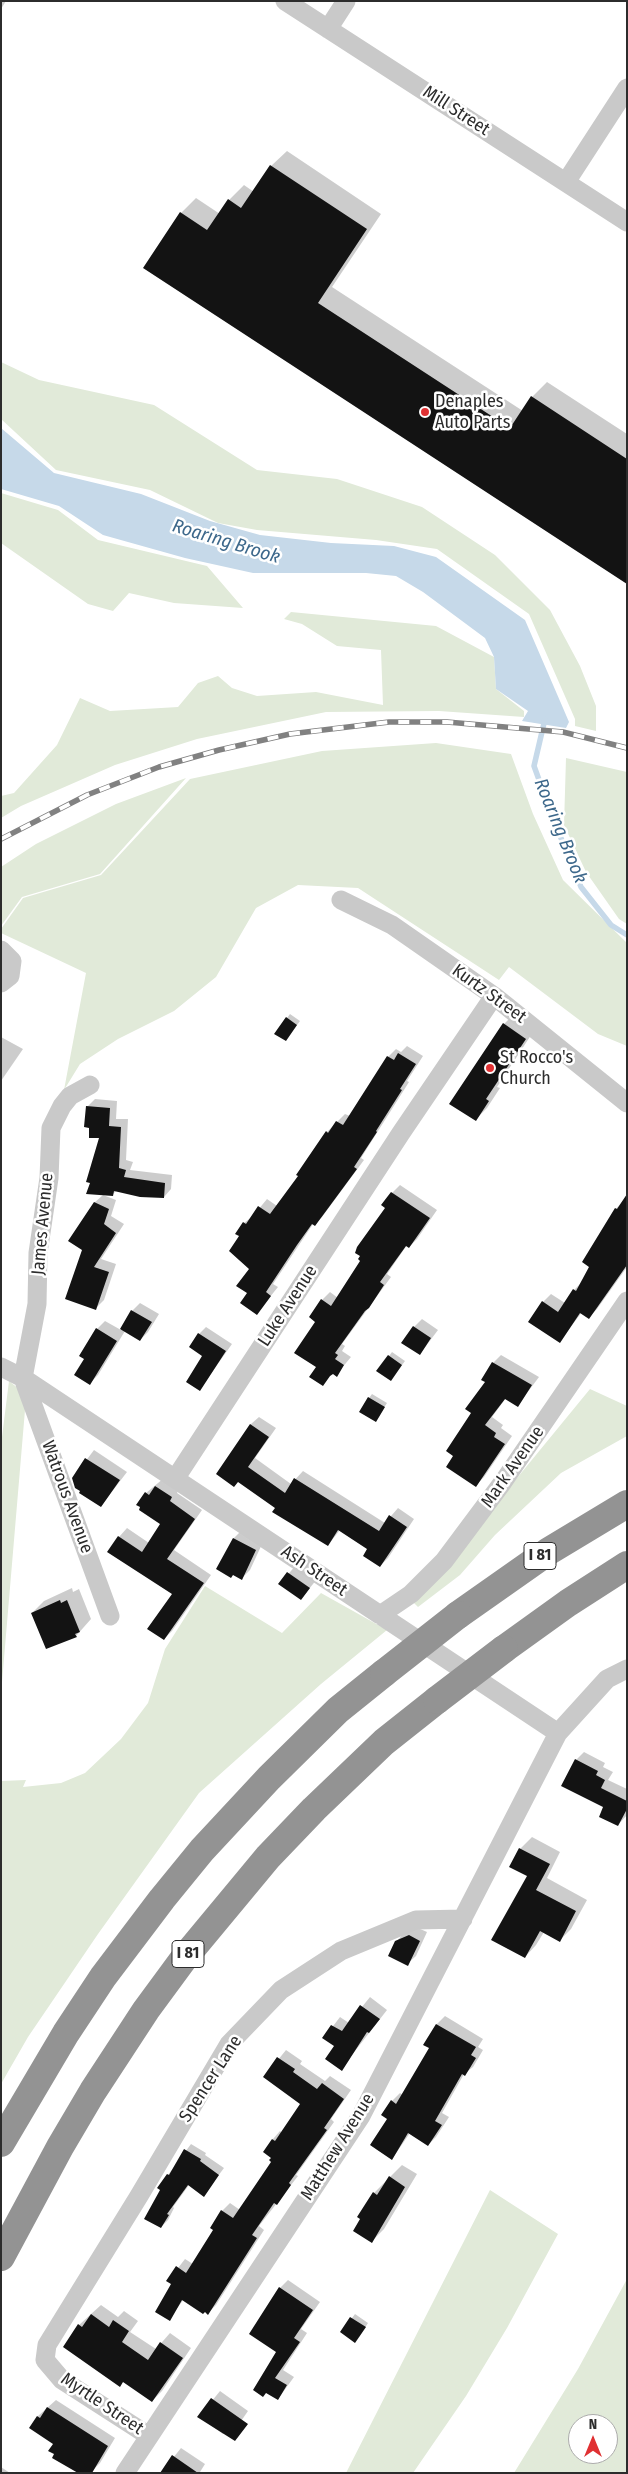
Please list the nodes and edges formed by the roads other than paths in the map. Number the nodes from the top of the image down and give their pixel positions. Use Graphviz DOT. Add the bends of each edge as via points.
graph roads {
  1 [pos="285,1"];
  2 [pos="346,1"];
  3 [pos="328,29"];
  4 [pos="627,88"];
  5 [pos="566,182"];
  6 [pos="627,222"];
  7 [pos="341,900"];
  8 [pos="1,950"];
  9 [pos="1,983"];
  10 [pos="494,996"];
  11 [pos="90,1085"];
  12 [pos="627,1103"];
  13 [pos="627,1301"];
  14 [pos="1,1367"];
  15 [pos="23,1378"];
  16 [pos="175,1479"];
  17 [pos="627,1504"];
  18 [pos="627,1565"];
  19 [pos="380,1615"];
  20 [pos="110,1616"];
  21 [pos="627,1669"];
  22 [pos="558,1733"];
  23 [pos="463,1919"];
  24 [pos="1,2142"];
  25 [pos="1,2257"];
  26 [pos="47,2345"];
  27 [pos="149,2436"];
  28 [pos="124,2473"];
  1 -- 3 [label="street, Mill Street"];
  2 -- 3 [label="street"];
  3 -- 5 [label="street, Mill Street"];
  4 -- 5 [label="street"];
  5 -- 6 [label="street, Mill Street"];
  7 -- 10 [label="street, Kurtz Street" via="392,926"];
  8 -- 9 [label="street" via="12,961 10,976"];
  10 -- 12 [label="street, Kurtz Street"];
  10 -- 16 [label="street, Luke Avenue"];
  11 -- 15 [label="street, James Avenue" via="70,1096 51,1128 48,1187 38,1253 37,1304"];
  13 -- 19 [label="street, Mark Avenue" via="503,1482 444,1561 411,1594"];
  14 -- 15 [label="street, Ash Street"];
  15 -- 16 [label="street, Ash Street"];
  15 -- 20 [label="street, Watrous Avenue"];
  16 -- 19 [label="street, Ash Street"];
  17 -- 24 [label="highway, I 81, bridge" via="548,1551 458,1615 338,1710 269,1778 202,1850 120,1952 71,2025"];
  18 -- 25 [label="highway, I 81, bridge" via="504,1649 384,1742 250,1877 146,2010 93,2091"];
  19 -- 22 [label="street, Ash Street"];
  21 -- 22 [label="street" via="606,1679"];
  22 -- 23 [label="street, Matthew Avenue"];
  23 -- 26 [label="street, Spencer Lane" via="416,1920 340,1952 281,1990 229,2044"];
  23 -- 27 [label="street, Matthew Avenue" via="361,2116"];
  26 -- 27 [label="street, Myrtle Street" via="45,2360 62,2380"];
  27 -- 28 [label="street, Matthew Avenue"];
}
